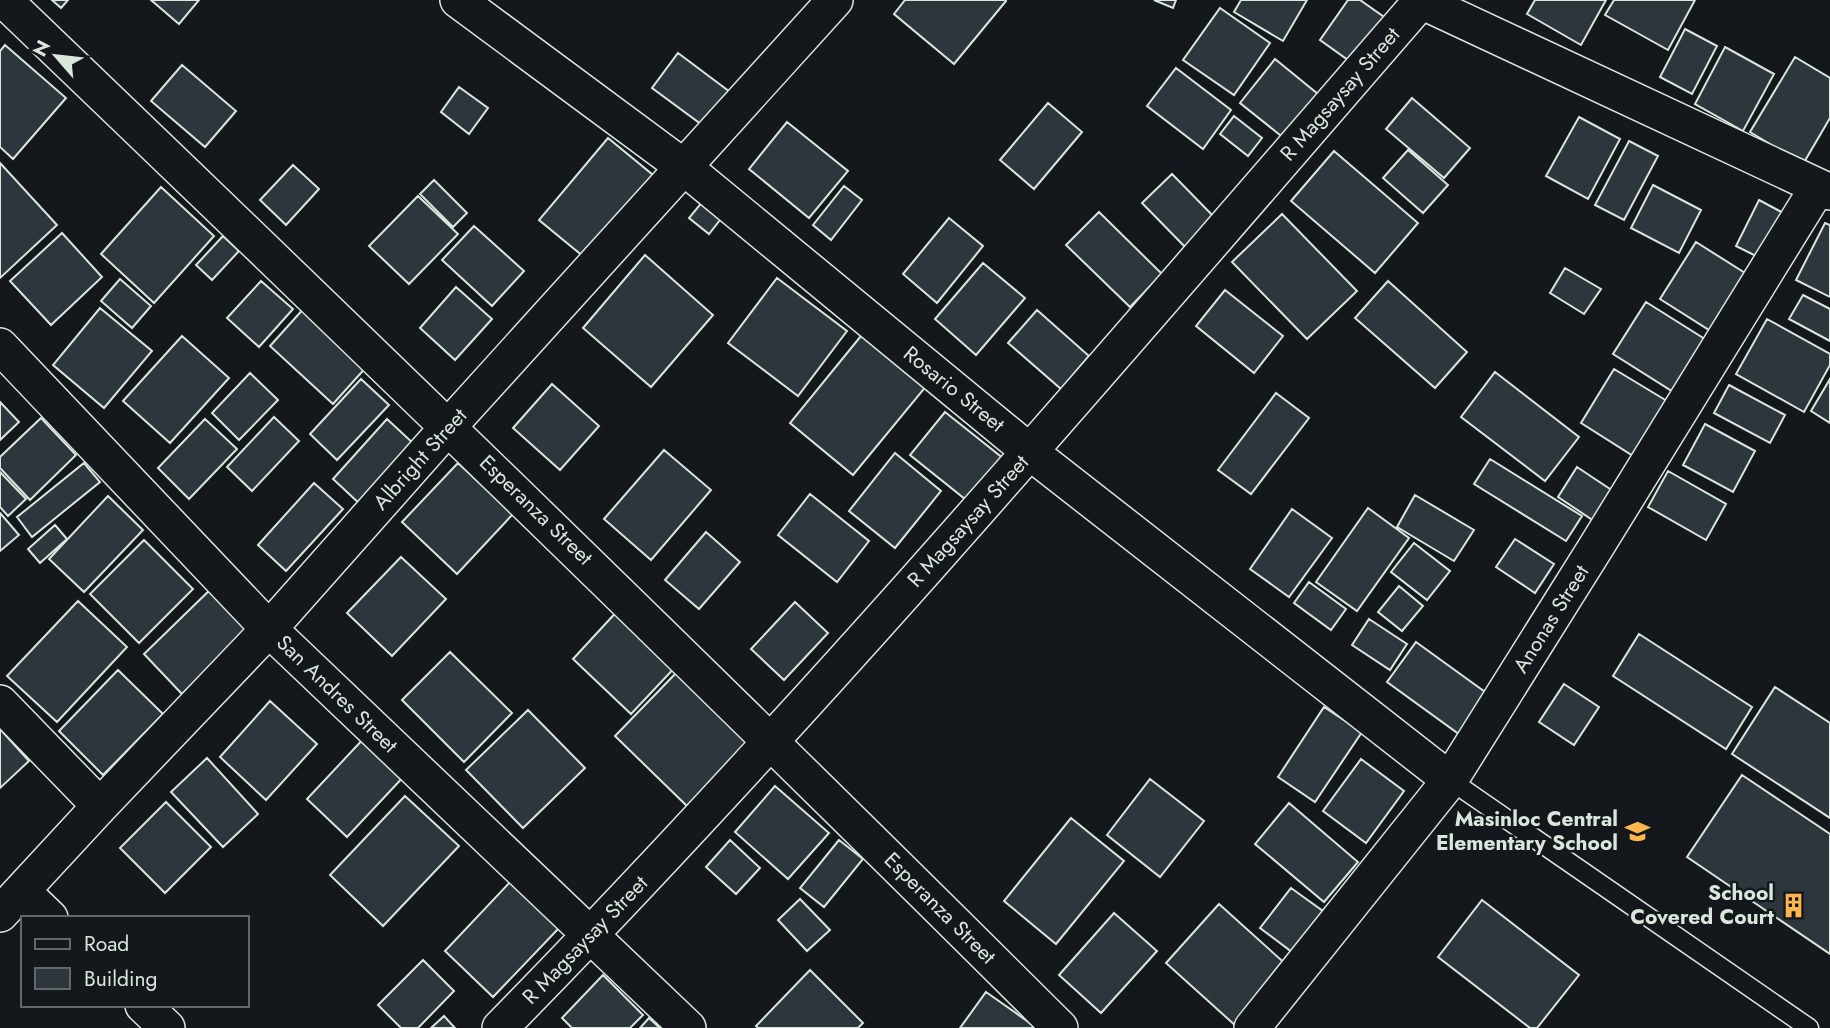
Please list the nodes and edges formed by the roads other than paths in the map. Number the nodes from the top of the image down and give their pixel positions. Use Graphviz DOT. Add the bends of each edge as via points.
graph roads {
  1 [pos="4,0"];
  2 [pos="458,0"];
  3 [pos="835,0"];
  4 [pos="1420,0"];
  5 [pos="685,168"];
  6 [pos="1824,190"];
  7 [pos="0,346"];
  8 [pos="449,426"];
  9 [pos="1030,452"];
  10 [pos="269,629"];
  11 [pos="0,703"];
  12 [pos="772,741"];
  13 [pos="1450,780"];
  14 [pos="100,806"];
  15 [pos="11,903"];
  16 [pos="45,916"];
  17 [pos="591,936"];
  18 [pos="145,1007"];
  19 [pos="167,1028"];
  20 [pos="500,1028"];
  21 [pos="688,1028"];
  22 [pos="1060,1028"];
  23 [pos="1252,1028"];
  24 [pos="1809,1028"];
  1 -- 8 [label="street, Esperanza Street"];
  2 -- 5 [label="street, Rosario Street"];
  3 -- 5 [label="street, Albright Street"];
  4 -- 6 [label="street"];
  4 -- 9 [label="street, R Magsaysay Street"];
  5 -- 8 [label="street, Albright Street"];
  5 -- 9 [label="street, Rosario Street"];
  6 -- 13 [label="street, Anonas Street"];
  7 -- 10 [label="street, San Andres Street"];
  8 -- 10 [label="street, Albright Street"];
  8 -- 12 [label="street, Esperanza Street"];
  9 -- 12 [label="street, R Magsaysay Street"];
  9 -- 13 [label="street, Rosario Street"];
  10 -- 14 [label="street, Albright Street"];
  10 -- 17 [label="street, San Andres Street"];
  11 -- 14 [label="street"];
  12 -- 17 [label="street, R Magsaysay Street"];
  12 -- 22 [label="street, Esperanza Street"];
  13 -- 23 [label="street, Anonas Street"];
  13 -- 24 [label="lane"];
  14 -- 15 [label="street, Albright Street"];
  15 -- 16 [label="street"];
  17 -- 20 [label="street, R Magsaysay Street"];
  17 -- 21 [label="street, San Andres Street"];
  18 -- 19 [label="street"];
}
